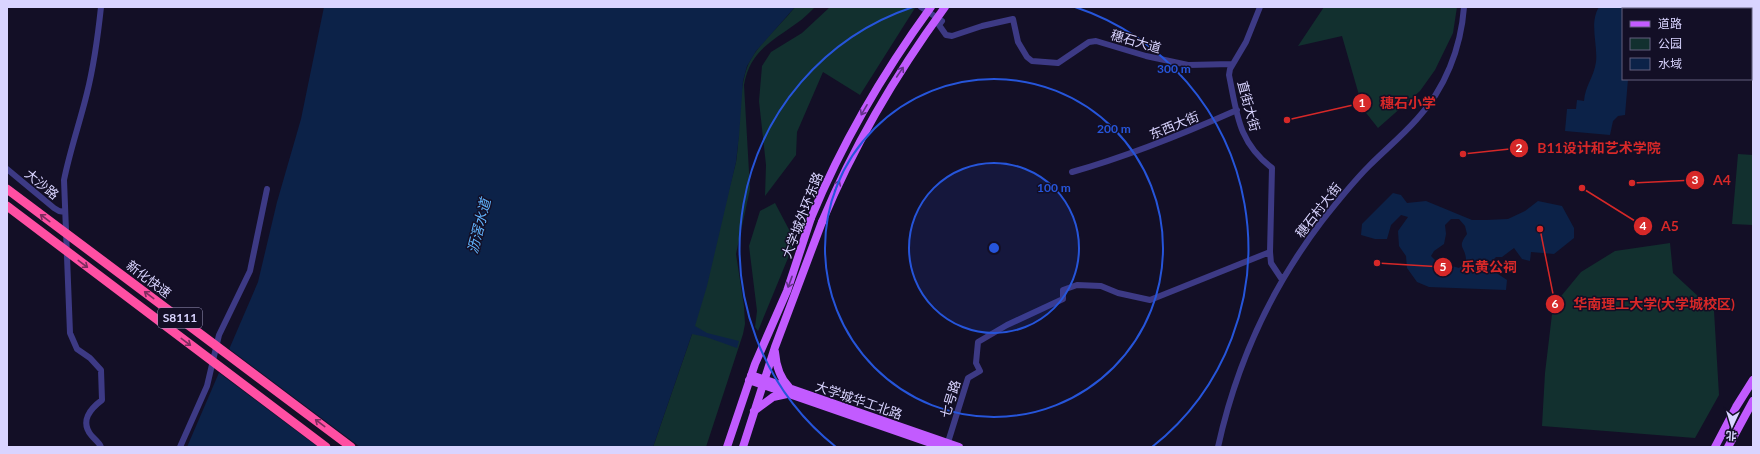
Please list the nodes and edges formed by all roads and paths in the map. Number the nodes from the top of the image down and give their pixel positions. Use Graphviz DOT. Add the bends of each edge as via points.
graph roads {
  1 [pos="100,7"];
  2 [pos="921,7"];
  3 [pos="931,7"];
  4 [pos="945,7"];
  5 [pos="1260,7"];
  6 [pos="1464,7"];
  7 [pos="1232,64"];
  8 [pos="1237,110"];
  9 [pos="7,169"];
  10 [pos="1072,172"];
  11 [pos="267,189"];
  12 [pos="7,190"];
  13 [pos="7,206"];
  14 [pos="65,212"];
  15 [pos="1270,252"];
  16 [pos="1282,278"];
  17 [pos="775,347"];
  18 [pos="750,377"];
  19 [pos="1753,380"];
  20 [pos="764,382"];
  21 [pos="791,392"];
  22 [pos="1753,401"];
  23 [pos="754,412"];
  24 [pos="735,423"];
  25 [pos="749,427"];
  26 [pos="949,439"];
  27 [pos="101,447"];
  28 [pos="180,447"];
  29 [pos="326,447"];
  30 [pos="352,447"];
  31 [pos="728,447"];
  32 [pos="743,447"];
  33 [pos="942,447"];
  34 [pos="959,447"];
  35 [pos="1218,447"];
  36 [pos="1715,447"];
  37 [pos="1728,447"];
  1 -- 14 [label="street" via="98,36 88,91 64,180"];
  2 -- 7 [label="street, 穗石大道" via="942,21 939,26 949,36 1013,19 1020,46 1027,57 1034,61 1061,62 1088,42 1103,42 1146,56 1188,65"];
  3 -- 18 [label="main road, 大学城外环东路, one-way, bridge" via="864,110 829,176 811,218 787,291 765,337"];
  17 -- 4 [label="main road, 大学城外环东路, one-way, bridge" via="841,178 870,121 896,78"];
  5 -- 7 [label="street" via="1246,42"];
  6 -- 35 [label="street, 穗石村大街" via="1456,49 1445,78 1433,98 1416,120 1343,194 1305,244 1280,284 1242,365"];
  7 -- 8 [label="street, 直街大街" via="1229,75"];
  8 -- 10 [label="street, 东西大街" via="1164,141"];
  8 -- 15 [label="street, 直街大街" via="1248,143 1258,157 1272,168"];
  9 -- 14 [label="street, 大沙路" via="54,208"];
  11 -- 28 [label="street" via="250,271 219,335 207,386"];
  30 -- 12 [label="highway, 新化快速 / S8111, one-way, bridge"];
  13 -- 29 [label="highway, S8111, one-way, bridge"];
  14 -- 27 [label="street" via="70,333 77,348 101,370 102,400 92,408 87,417 90,433"];
  15 -- 16 [label="street" via="1271,263"];
  15 -- 26 [label="street, 七号路" via="1150,300 1101,286 1077,285 1063,290 1063,299 1007,325 978,342 976,363 980,371 968,378"];
  17 -- 20 [label="main road, 大学城外环东路"];
  17 -- 21 [label="main road" via="778,372"];
  18 -- 20 [label="main road, 大学城华工北路"];
  18 -- 24 [label="main road, 大学城外环东路"];
  19 -- 36 [label="main road" via="1732,412"];
  20 -- 21 [label="main road, 大学城华工北路"];
  20 -- 23 [label="main road, 大学城外环东路"];
  21 -- 23 [label="main road" via="773,397"];
  21 -- 33 [label="main road, 大学城华工北路"];
  21 -- 34 [label="main road, 大学城华工北路"];
  22 -- 37 [label="main road"];
  23 -- 25 [label="main road, 大学城外环东路"];
  24 -- 25 [label="main road" via="743,418 749,422"];
  24 -- 31 [label="main road, 大学城外环东路"];
  25 -- 32 [label="main road, 大学城外环东路"];
}
